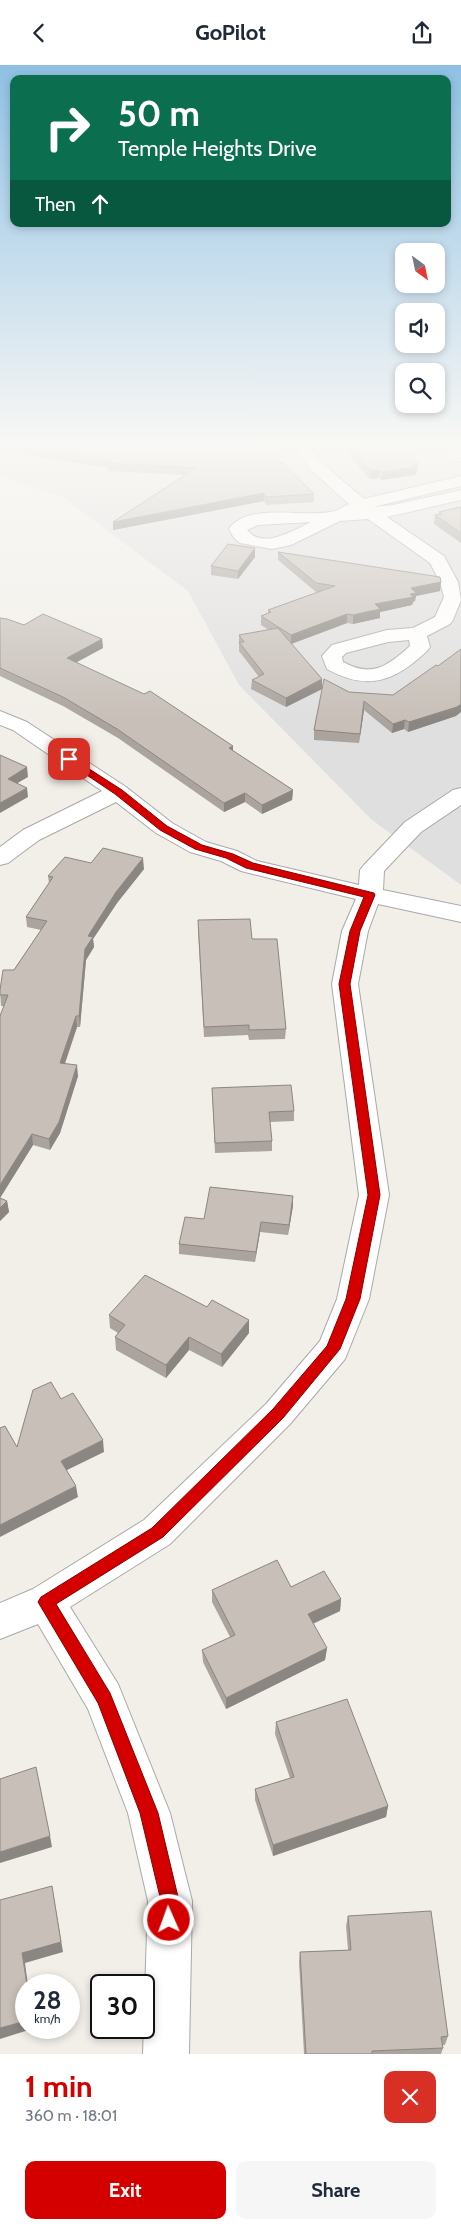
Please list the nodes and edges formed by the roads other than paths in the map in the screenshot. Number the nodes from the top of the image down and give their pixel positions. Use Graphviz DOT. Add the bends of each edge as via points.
graph roads {
  1 [pos="404,536"];
  2 [pos="417,634"];
  3 [pos="0,717"];
  4 [pos="118,792"];
  5 [pos="461,795"];
  6 [pos="461,814"];
  7 [pos="0,858"];
  8 [pos="370,895"];
  9 [pos="461,914"];
  10 [pos="46,1602"];
  11 [pos="0,1621"];
  12 [pos="166,2054"];
  1 -- 2 [label="street" via="438,560 453,597 443,620"];
  3 -- 4 [label="street" via="20,726"];
  4 -- 7 [label="street" via="31,835"];
  4 -- 8 [label="street" via="164,828 198,847 249,866"];
  5 -- 8 [label="street" via="413,827 372,870"];
  6 -- 8 [label="street" via="426,837 392,876"];
  8 -- 9 [label="street"];
  8 -- 10 [label="street" via="355,931 345,984 374,1195 353,1299 333,1349 278,1414 157,1532"];
  10 -- 11 [label="street"];
  10 -- 12 [label="street" via="104,1699 149,1813 170,1901"];
}
